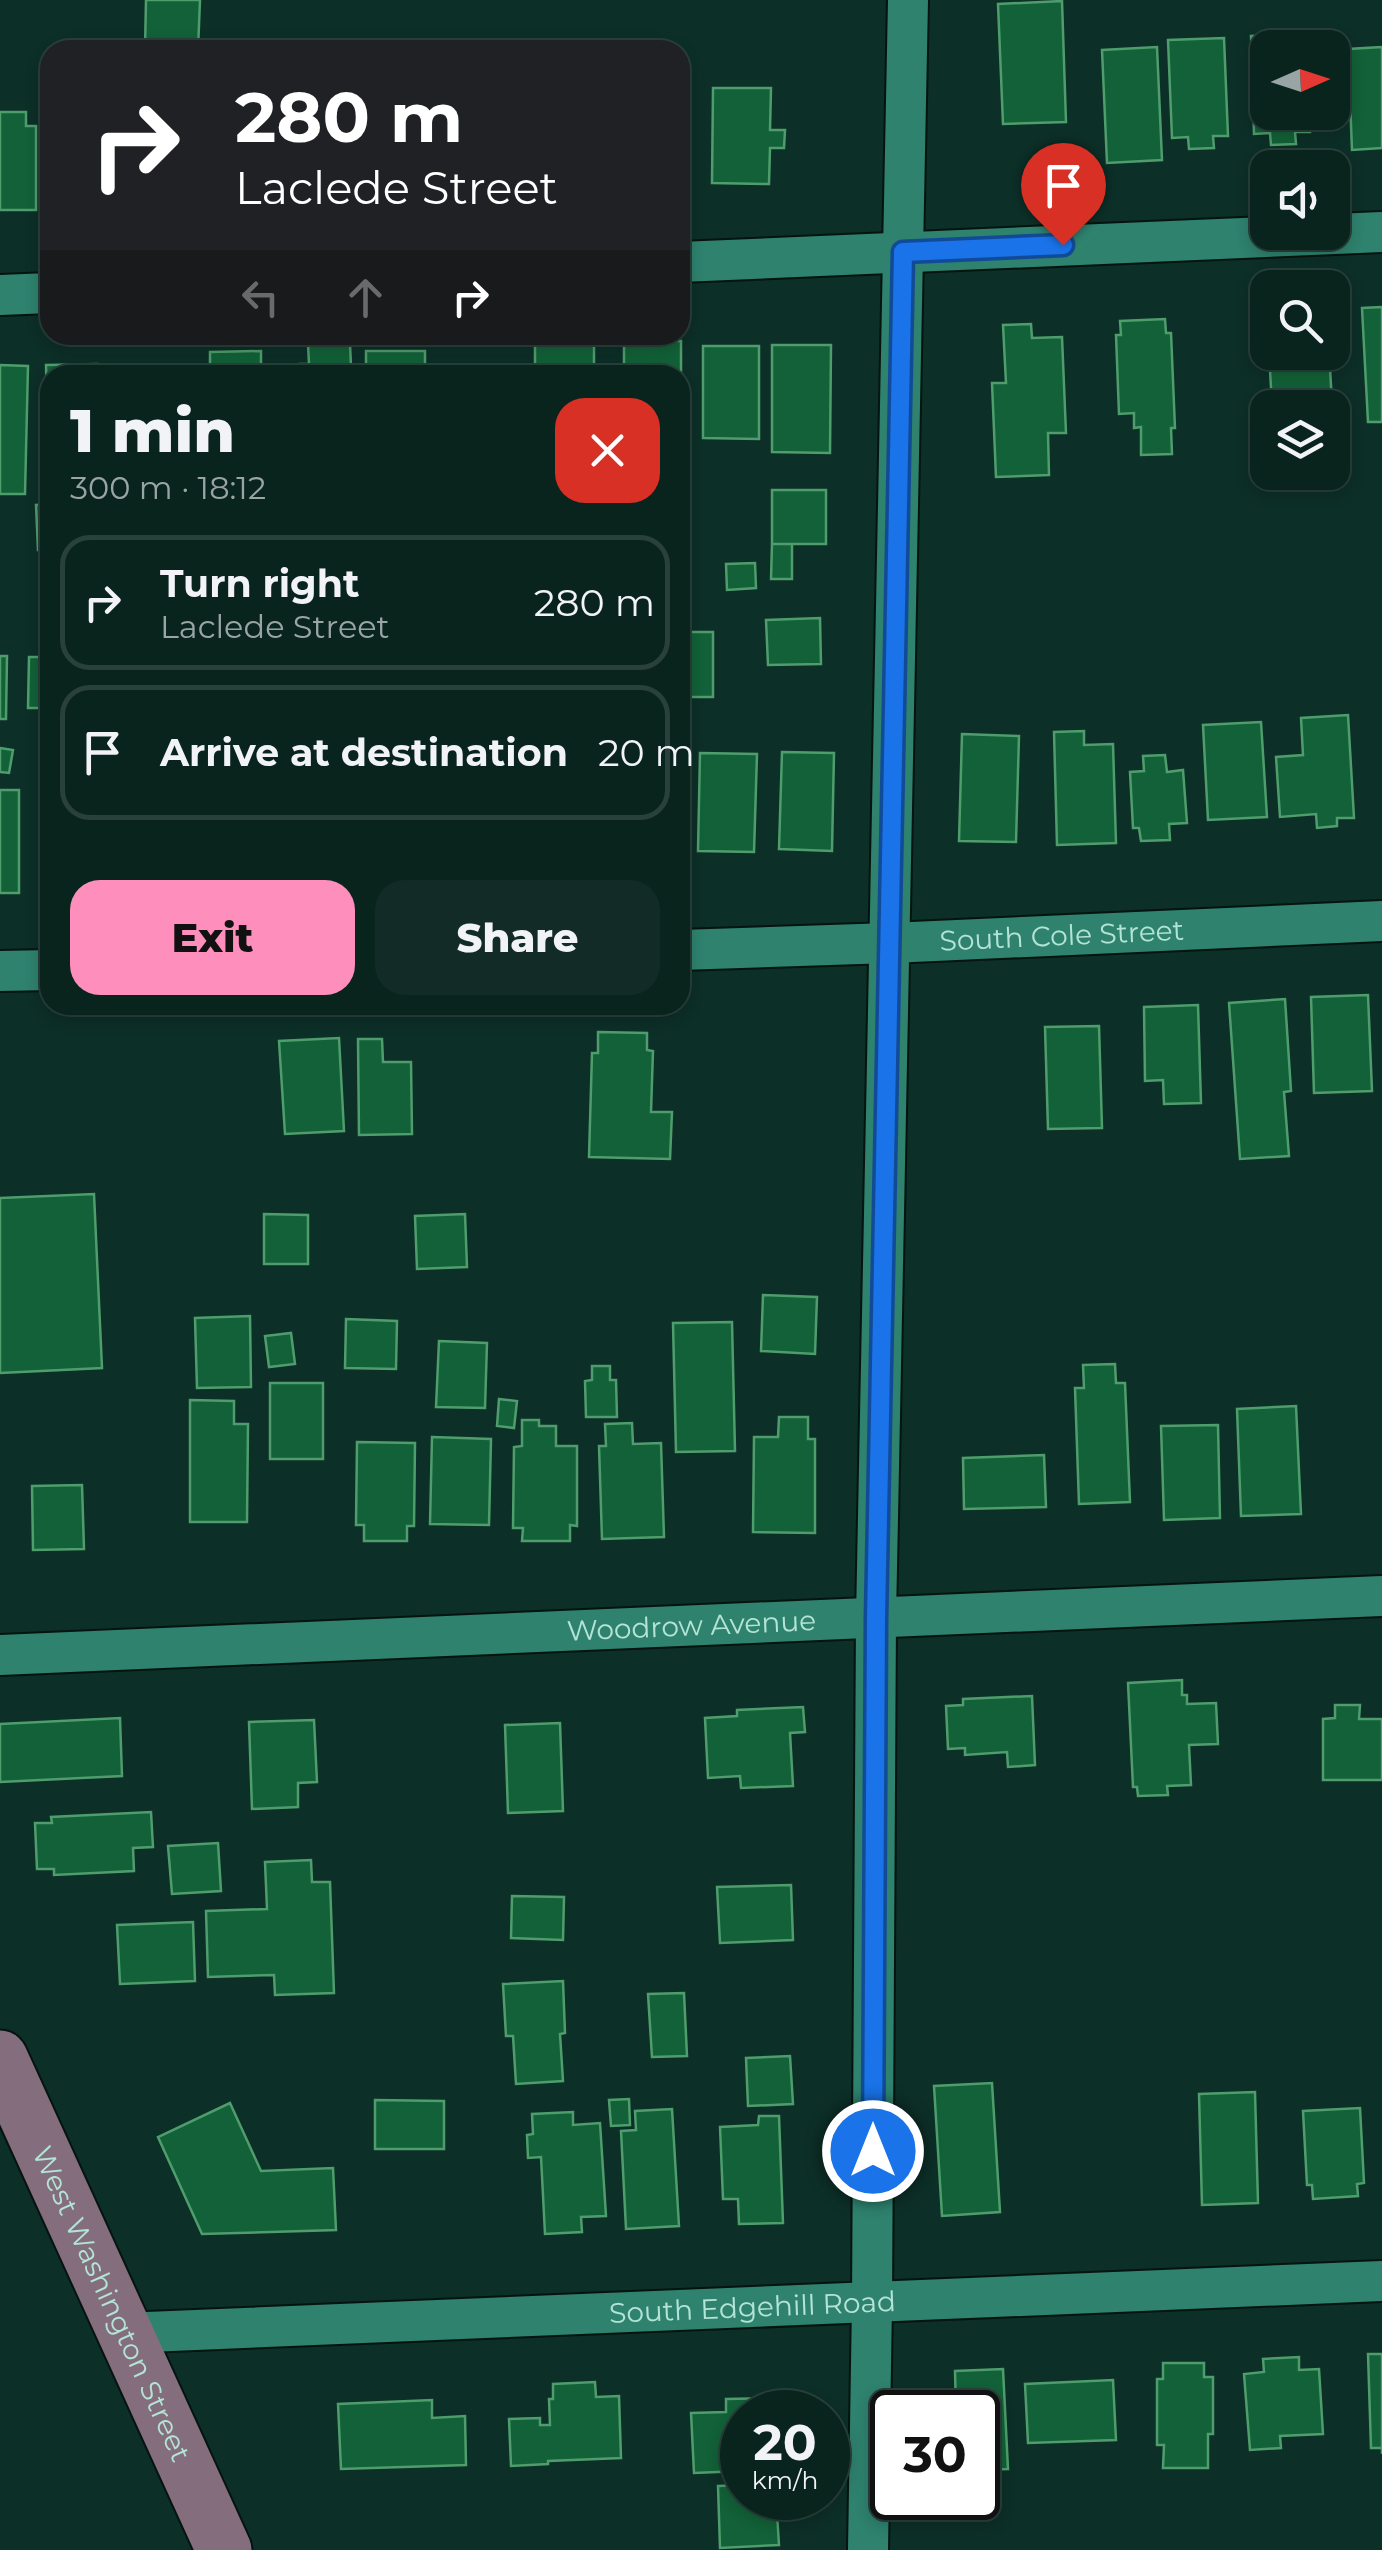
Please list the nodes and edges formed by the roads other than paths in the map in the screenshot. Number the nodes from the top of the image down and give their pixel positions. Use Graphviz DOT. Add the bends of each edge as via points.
graph roads {
  1 [pos="908,0"];
  2 [pos="1382,232"];
  3 [pos="903,252"];
  4 [pos="690,262"];
  5 [pos="40,293"];
  6 [pos="0,295"];
  7 [pos="1382,920"];
  8 [pos="890,943"];
  9 [pos="690,950"];
  10 [pos="40,970"];
  11 [pos="0,972"];
  12 [pos="1382,1596"];
  13 [pos="876,1618"];
  14 [pos="0,1655"];
  15 [pos="0,2058"];
  16 [pos="1382,2281"];
  17 [pos="872,2303"];
  18 [pos="123,2333"];
  19 [pos="224,2550"];
  20 [pos="868,2550"];
  1 -- 3 [label="street"];
  2 -- 3 [label="street"];
  3 -- 4 [label="street"];
  3 -- 8 [label="street"];
  5 -- 6 [label="street"];
  7 -- 8 [label="street, South Cole Street"];
  8 -- 9 [label="street, South Cole Street"];
  8 -- 13 [label="street"];
  10 -- 11 [label="street"];
  12 -- 13 [label="street, Woodrow Avenue"];
  13 -- 14 [label="street, Woodrow Avenue"];
  13 -- 17 [label="street"];
  15 -- 18 [label="main road, West Washington Street"];
  16 -- 17 [label="street, South Edgehill Road"];
  17 -- 18 [label="street, South Edgehill Road"];
  17 -- 20 [label="street"];
  18 -- 19 [label="main road, West Washington Street"];
}
